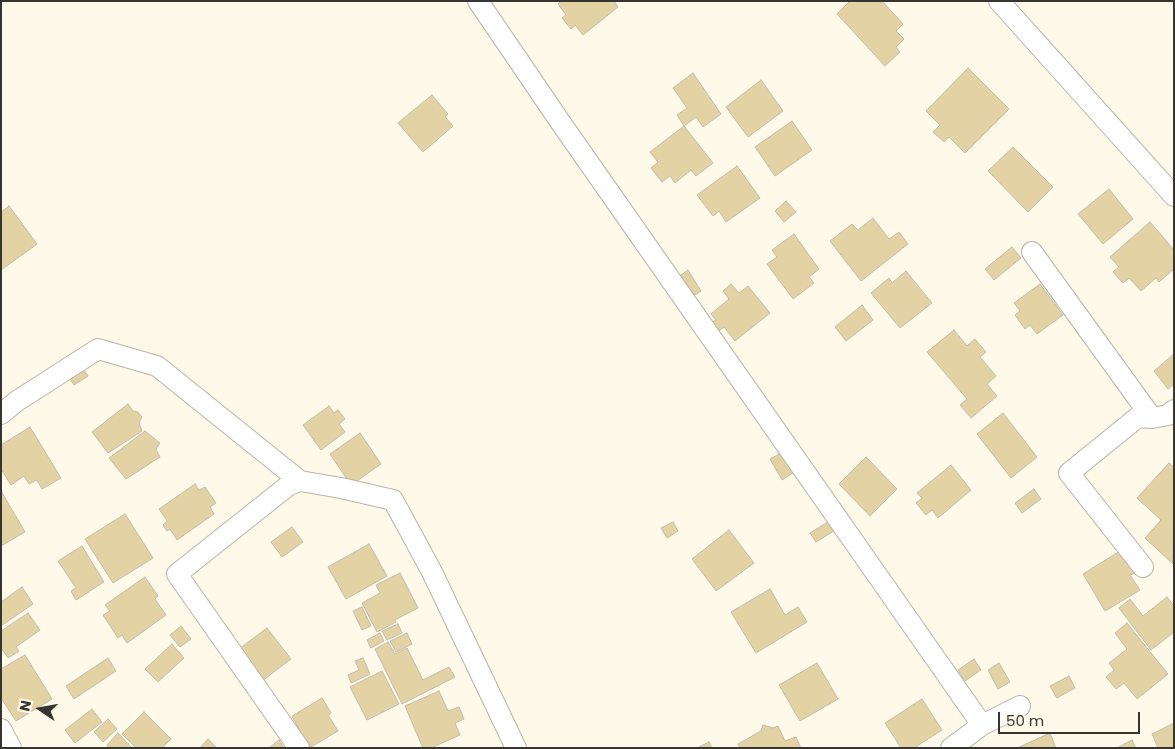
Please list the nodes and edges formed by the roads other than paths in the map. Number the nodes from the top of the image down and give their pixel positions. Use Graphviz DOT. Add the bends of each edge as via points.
graph roads {
  1 [pos="478,1"];
  2 [pos="999,1"];
  3 [pos="1174,196"];
  4 [pos="1032,252"];
  5 [pos="1174,410"];
  6 [pos="1,414"];
  7 [pos="1152,418"];
  8 [pos="300,482"];
  9 [pos="1143,567"];
  10 [pos="1020,706"];
  11 [pos="982,725"];
  12 [pos="1,729"];
  13 [pos="11,748"];
  14 [pos="299,748"];
  15 [pos="516,748"];
  16 [pos="951,748"];
  1 -- 11 [label="street"];
  2 -- 3 [label="street"];
  4 -- 7 [label="street"];
  5 -- 7 [label="street" via="1168,415"];
  6 -- 8 [label="street" via="98,349 157,366"];
  7 -- 9 [label="street" via="1138,417 1068,474"];
  8 -- 14 [label="street" via="289,485 177,574"];
  8 -- 15 [label="street" via="393,500 432,572"];
  10 -- 11 [label="street"];
  11 -- 16 [label="street"];
  12 -- 13 [label="street"];
}
